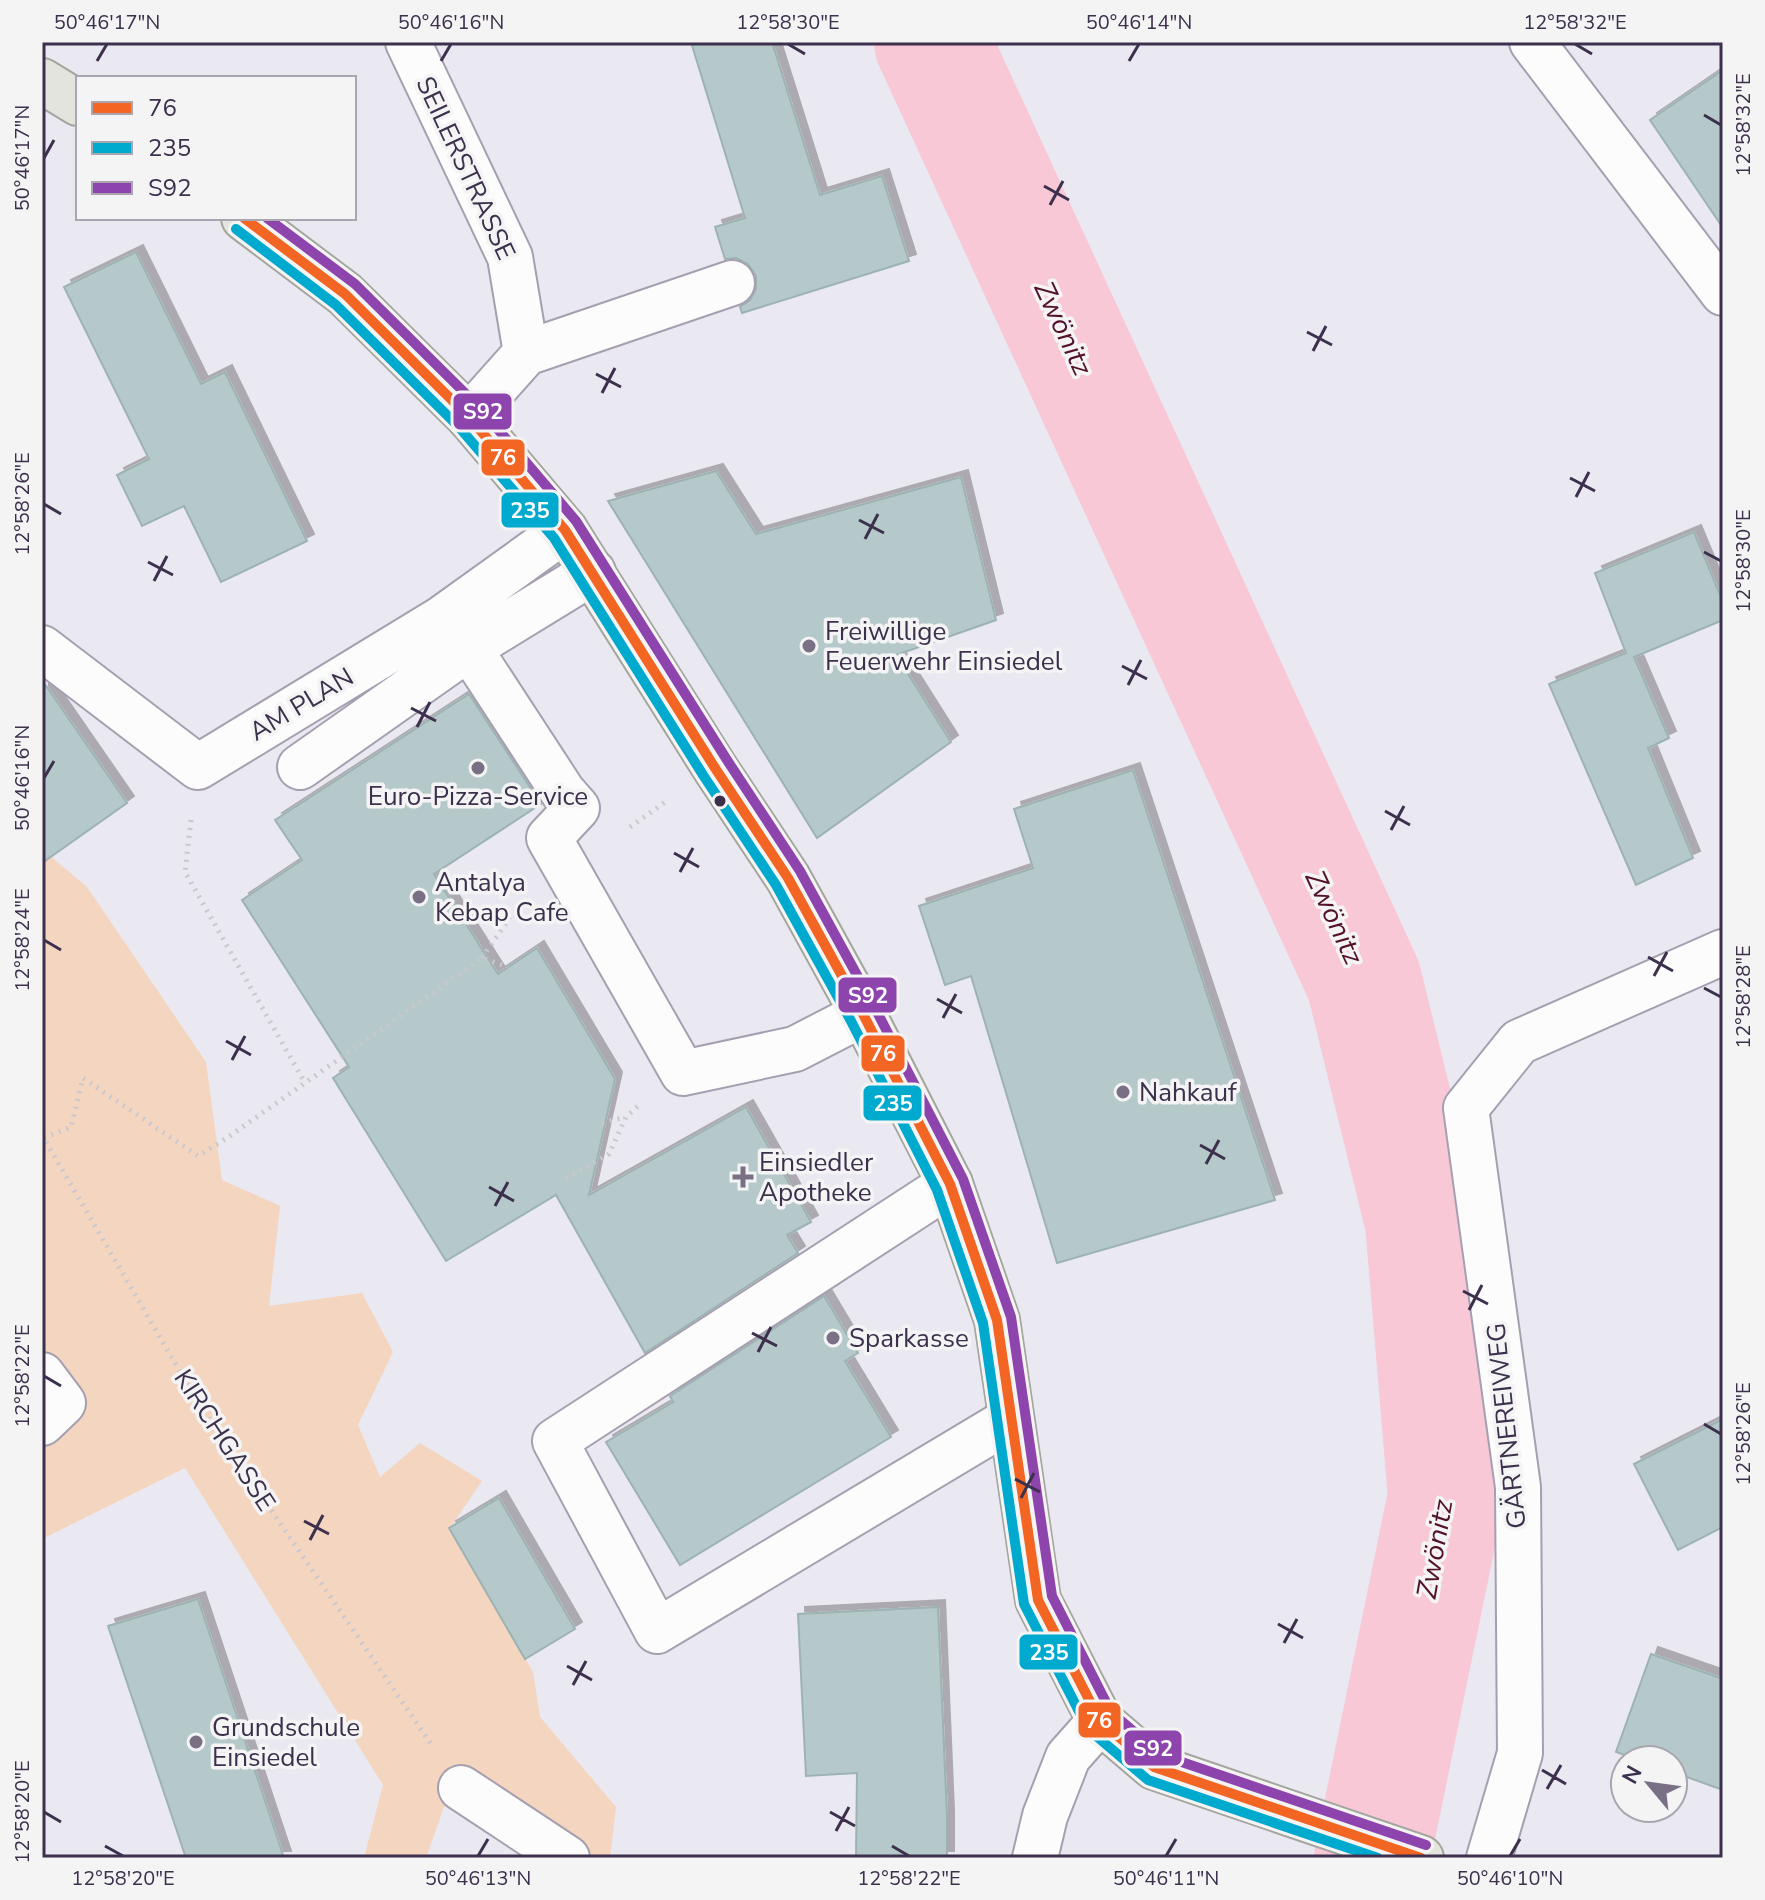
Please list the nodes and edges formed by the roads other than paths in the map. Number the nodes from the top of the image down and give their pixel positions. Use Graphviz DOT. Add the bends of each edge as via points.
graph roads {
  1 [pos="408,42"];
  2 [pos="1532,42"];
  3 [pos="42,81"];
  4 [pos="76,102"];
  5 [pos="247,220"];
  6 [pos="732,283"];
  7 [pos="1723,293"];
  8 [pos="526,353"];
  9 [pos="469,417"];
  10 [pos="565,530"];
  11 [pos="593,572"];
  12 [pos="42,648"];
  13 [pos="469,648"];
  14 [pos="300,767"];
  15 [pos="1723,952"];
  16 [pos="863,1014"];
  17 [pos="950,1184"];
  18 [pos="42,1375"];
  19 [pos="1011,1419"];
  20 [pos="42,1423"];
  21 [pos="1100,1721"];
  22 [pos="461,1788"];
  23 [pos="567,1858"];
  24 [pos="1035,1858"];
  25 [pos="1421,1858"];
  26 [pos="1489,1858"];
  1 -- 8 [label="street, SEILERSTRASSE" via="510,257"];
  2 -- 7 [label="street"];
  3 -- 4 [label="main road"];
  5 -- 9 [label="main road" via="345,294"];
  6 -- 8 [label="street"];
  8 -- 9 [label="street"];
  9 -- 10 [label="main road"];
  10 -- 11 [label="main road"];
  10 -- 12 [label="street, AM PLAN" via="441,619 198,767"];
  11 -- 13 [label="street"];
  11 -- 16 [label="main road" via="788,878"];
  13 -- 14 [label="street"];
  13 -- 16 [label="street" via="577,808 549,838 683,1073 795,1049"];
  15 -- 26 [label="street, GÄRTNEREIWEG" via="1519,1042 1466,1108 1518,1487 1520,1753"];
  16 -- 17 [label="main road"];
  17 -- 19 [label="main road" via="997,1320"];
  17 -- 19 [label="street" via="555,1441 657,1631"];
  18 -- 20 [label="street" via="63,1403"];
  19 -- 21 [label="main road" via="1038,1600"];
  21 -- 24 [label="street" via="1068,1757"];
  21 -- 25 [label="main road" via="1154,1767"];
  22 -- 23 [label="street"];
}
